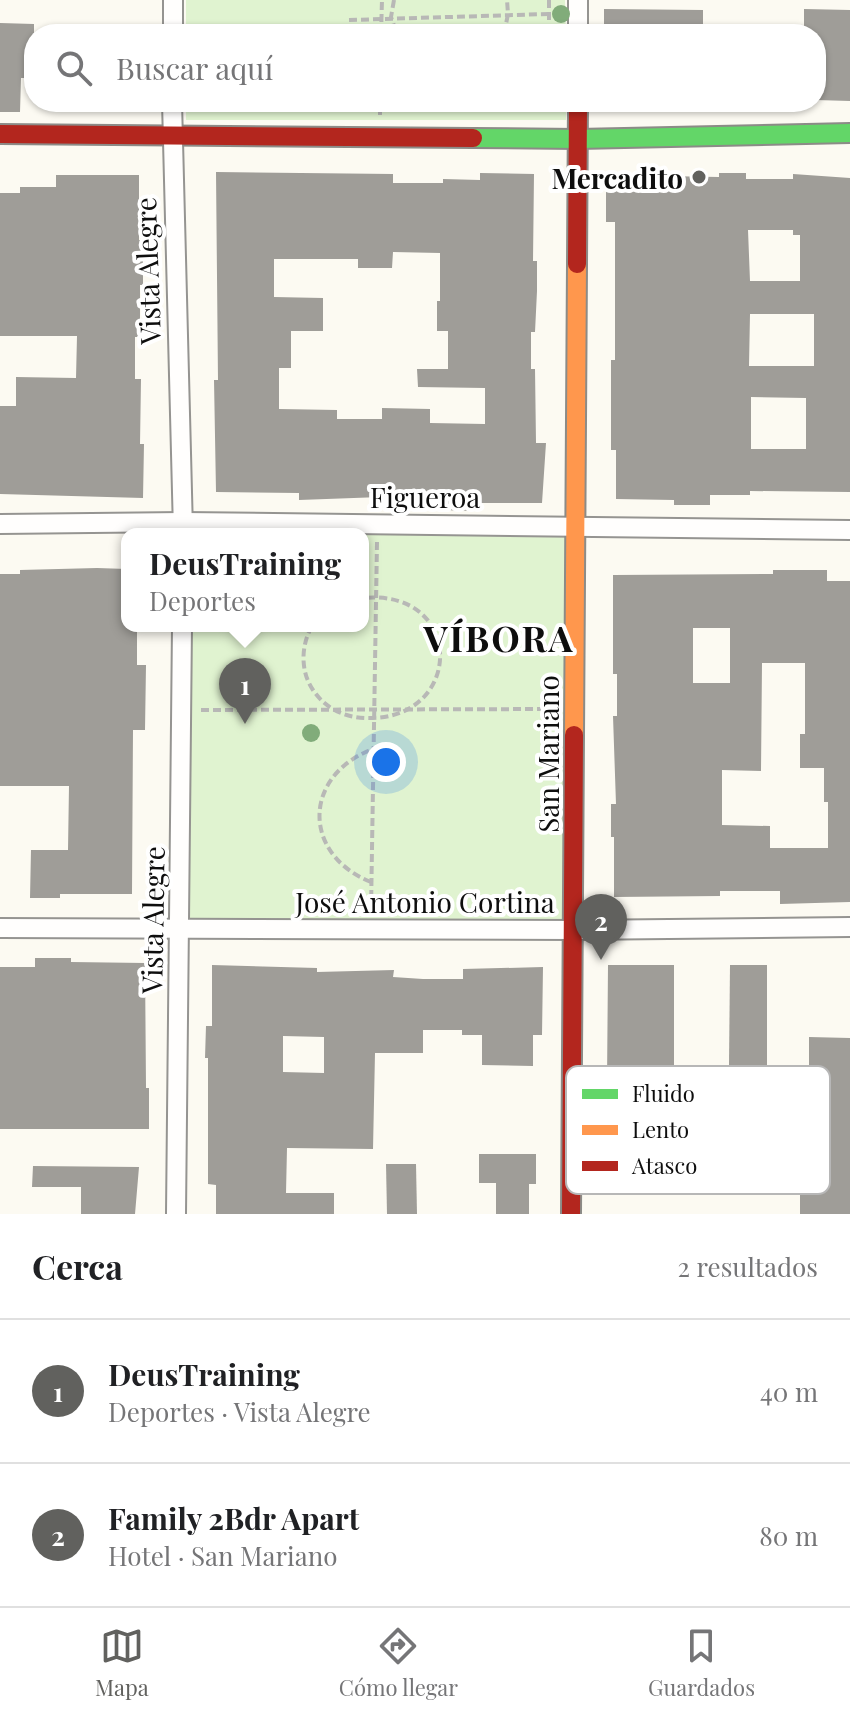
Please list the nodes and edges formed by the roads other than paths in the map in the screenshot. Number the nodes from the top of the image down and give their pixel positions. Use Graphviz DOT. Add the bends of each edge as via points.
graph roads {
  1 [pos="173,0"];
  2 [pos="578,0"];
  3 [pos="173,24"];
  4 [pos="578,24"];
  5 [pos="172,112"];
  6 [pos="578,112"];
  7 [pos="850,133"];
  8 [pos="0,134"];
  9 [pos="172,137"];
  10 [pos="578,139"];
  11 [pos="0,524"];
  12 [pos="576,525"];
  13 [pos="183,528"];
  14 [pos="850,530"];
  15 [pos="182,632"];
  16 [pos="180,927"];
  17 [pos="850,927"];
  18 [pos="0,928"];
  19 [pos="574,930"];
  20 [pos="573,1066"];
  21 [pos="571,1194"];
  22 [pos="176,1214"];
  23 [pos="571,1214"];
  1 -- 3 [label="street"];
  2 -- 4 [label="street"];
  5 -- 9 [label="street, Vista Alegre"];
  6 -- 10 [label="street, San Mariano"];
  7 -- 10 [label="street"];
  8 -- 9 [label="street"];
  9 -- 10 [label="street"];
  9 -- 13 [label="street, Vista Alegre"];
  10 -- 12 [label="street, San Mariano"];
  11 -- 13 [label="street, Figueroa"];
  12 -- 13 [label="street, Figueroa"];
  12 -- 14 [label="street, Figueroa"];
  12 -- 19 [label="street, San Mariano"];
  15 -- 16 [label="street, Vista Alegre"];
  16 -- 18 [label="street, José Antonio Cortina"];
  16 -- 19 [label="street, José Antonio Cortina"];
  16 -- 22 [label="street, Vista Alegre"];
  17 -- 19 [label="street, José Antonio Cortina"];
  19 -- 20 [label="street, San Mariano"];
  21 -- 23 [label="street, San Mariano"];
}
